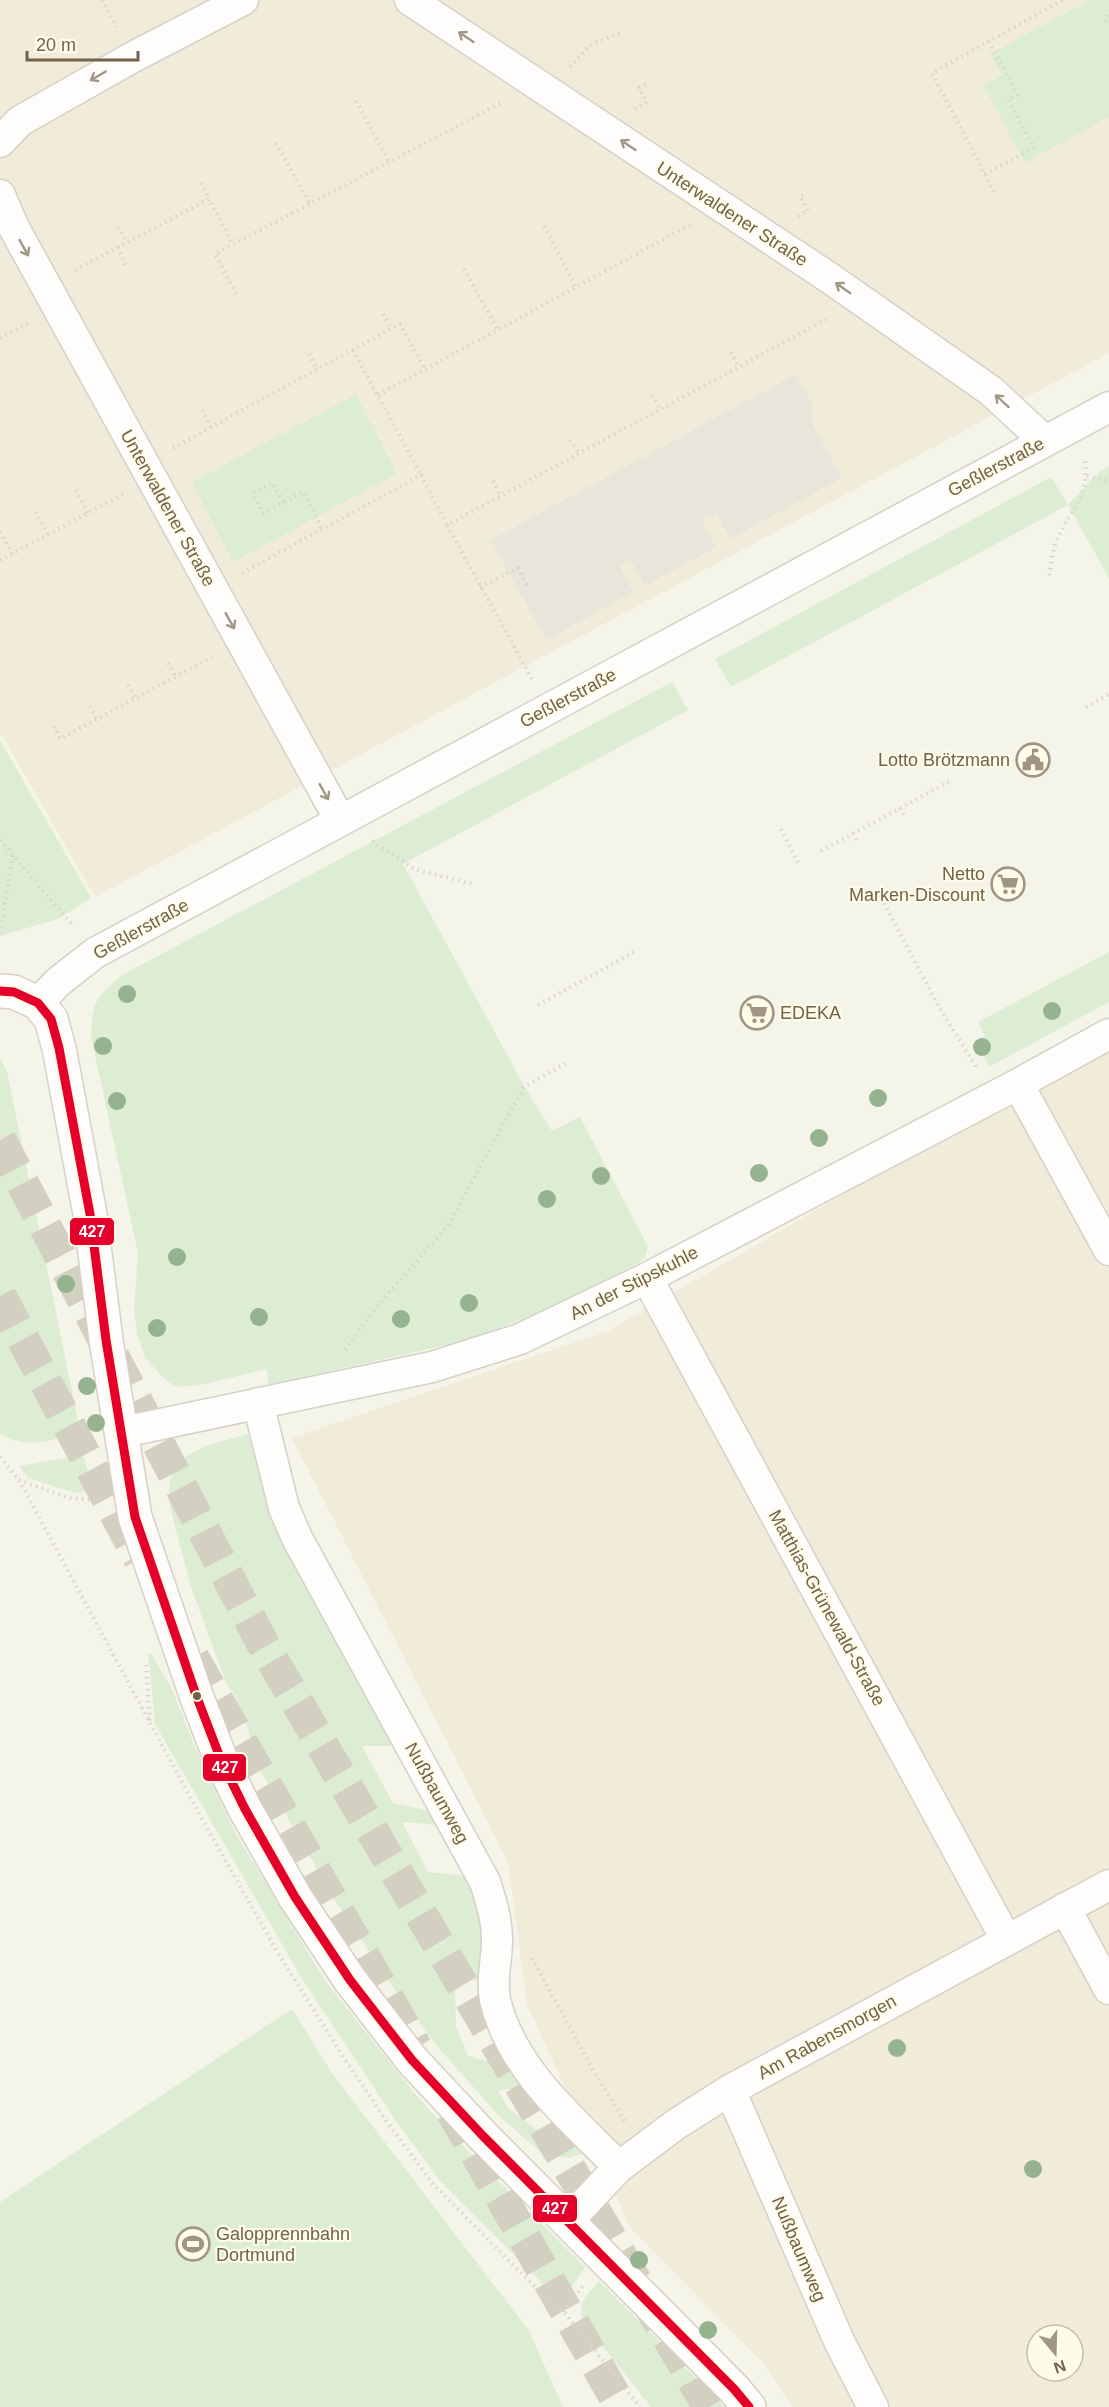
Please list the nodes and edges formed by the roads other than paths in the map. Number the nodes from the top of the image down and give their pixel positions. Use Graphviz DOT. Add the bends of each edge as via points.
graph roads {
  1 [pos="243,0"];
  2 [pos="410,0"];
  3 [pos="0,142"];
  4 [pos="0,195"];
  5 [pos="1109,406"];
  6 [pos="1045,441"];
  7 [pos="340,820"];
  8 [pos="0,991"];
  9 [pos="38,1003"];
  10 [pos="1109,1034"];
  11 [pos="1018,1084"];
  12 [pos="1109,1250"];
  13 [pos="647,1278"];
  14 [pos="258,1402"];
  15 [pos="123,1432"];
  16 [pos="1109,1885"];
  17 [pos="1065,1908"];
  18 [pos="1006,1939"];
  19 [pos="1109,1989"];
  20 [pos="730,2090"];
  21 [pos="619,2167"];
  22 [pos="567,2222"];
  23 [pos="749,2407"];
  24 [pos="873,2407"];
  1 -- 3 [label="street, one-way" via="20,121"];
  6 -- 2 [label="street, Unterwaldener Straße, one-way" via="991,391 860,300"];
  4 -- 7 [label="street, Unterwaldener Straße, one-way" via="45,286"];
  5 -- 6 [label="street, Geßlerstraße"];
  6 -- 7 [label="street, Geßlerstraße"];
  7 -- 9 [label="street, Geßlerstraße" via="95,953"];
  8 -- 9 [label="street" via="14,992"];
  9 -- 15 [label="street" via="51,1019 59,1048 90,1214 106,1340"];
  10 -- 11 [label="street, An der Stipskuhle"];
  11 -- 12 [label="street"];
  11 -- 13 [label="street, An der Stipskuhle"];
  13 -- 14 [label="street, An der Stipskuhle" via="520,1340 432,1367"];
  13 -- 18 [label="street, Matthias-Grünewald-Straße"];
  14 -- 15 [label="street, An der Stipskuhle"];
  14 -- 21 [label="street, Nußbaumweg" via="284,1508 297,1538 485,1882 495,1912 495,1998 520,2058 537,2082"];
  15 -- 22 [label="street" via="135,1517 168,1616 221,1760 270,1856 350,1980 412,2060"];
  16 -- 17 [label="street, Am Rabensmorgen"];
  17 -- 18 [label="street, Am Rabensmorgen"];
  17 -- 19 [label="street"];
  18 -- 20 [label="street, Am Rabensmorgen"];
  20 -- 21 [label="street, Am Rabensmorgen"];
  20 -- 24 [label="street, Nußbaumweg" via="839,2341"];
  21 -- 22 [label="street, Am Rabensmorgen"];
  22 -- 23 [label="street"];
}
